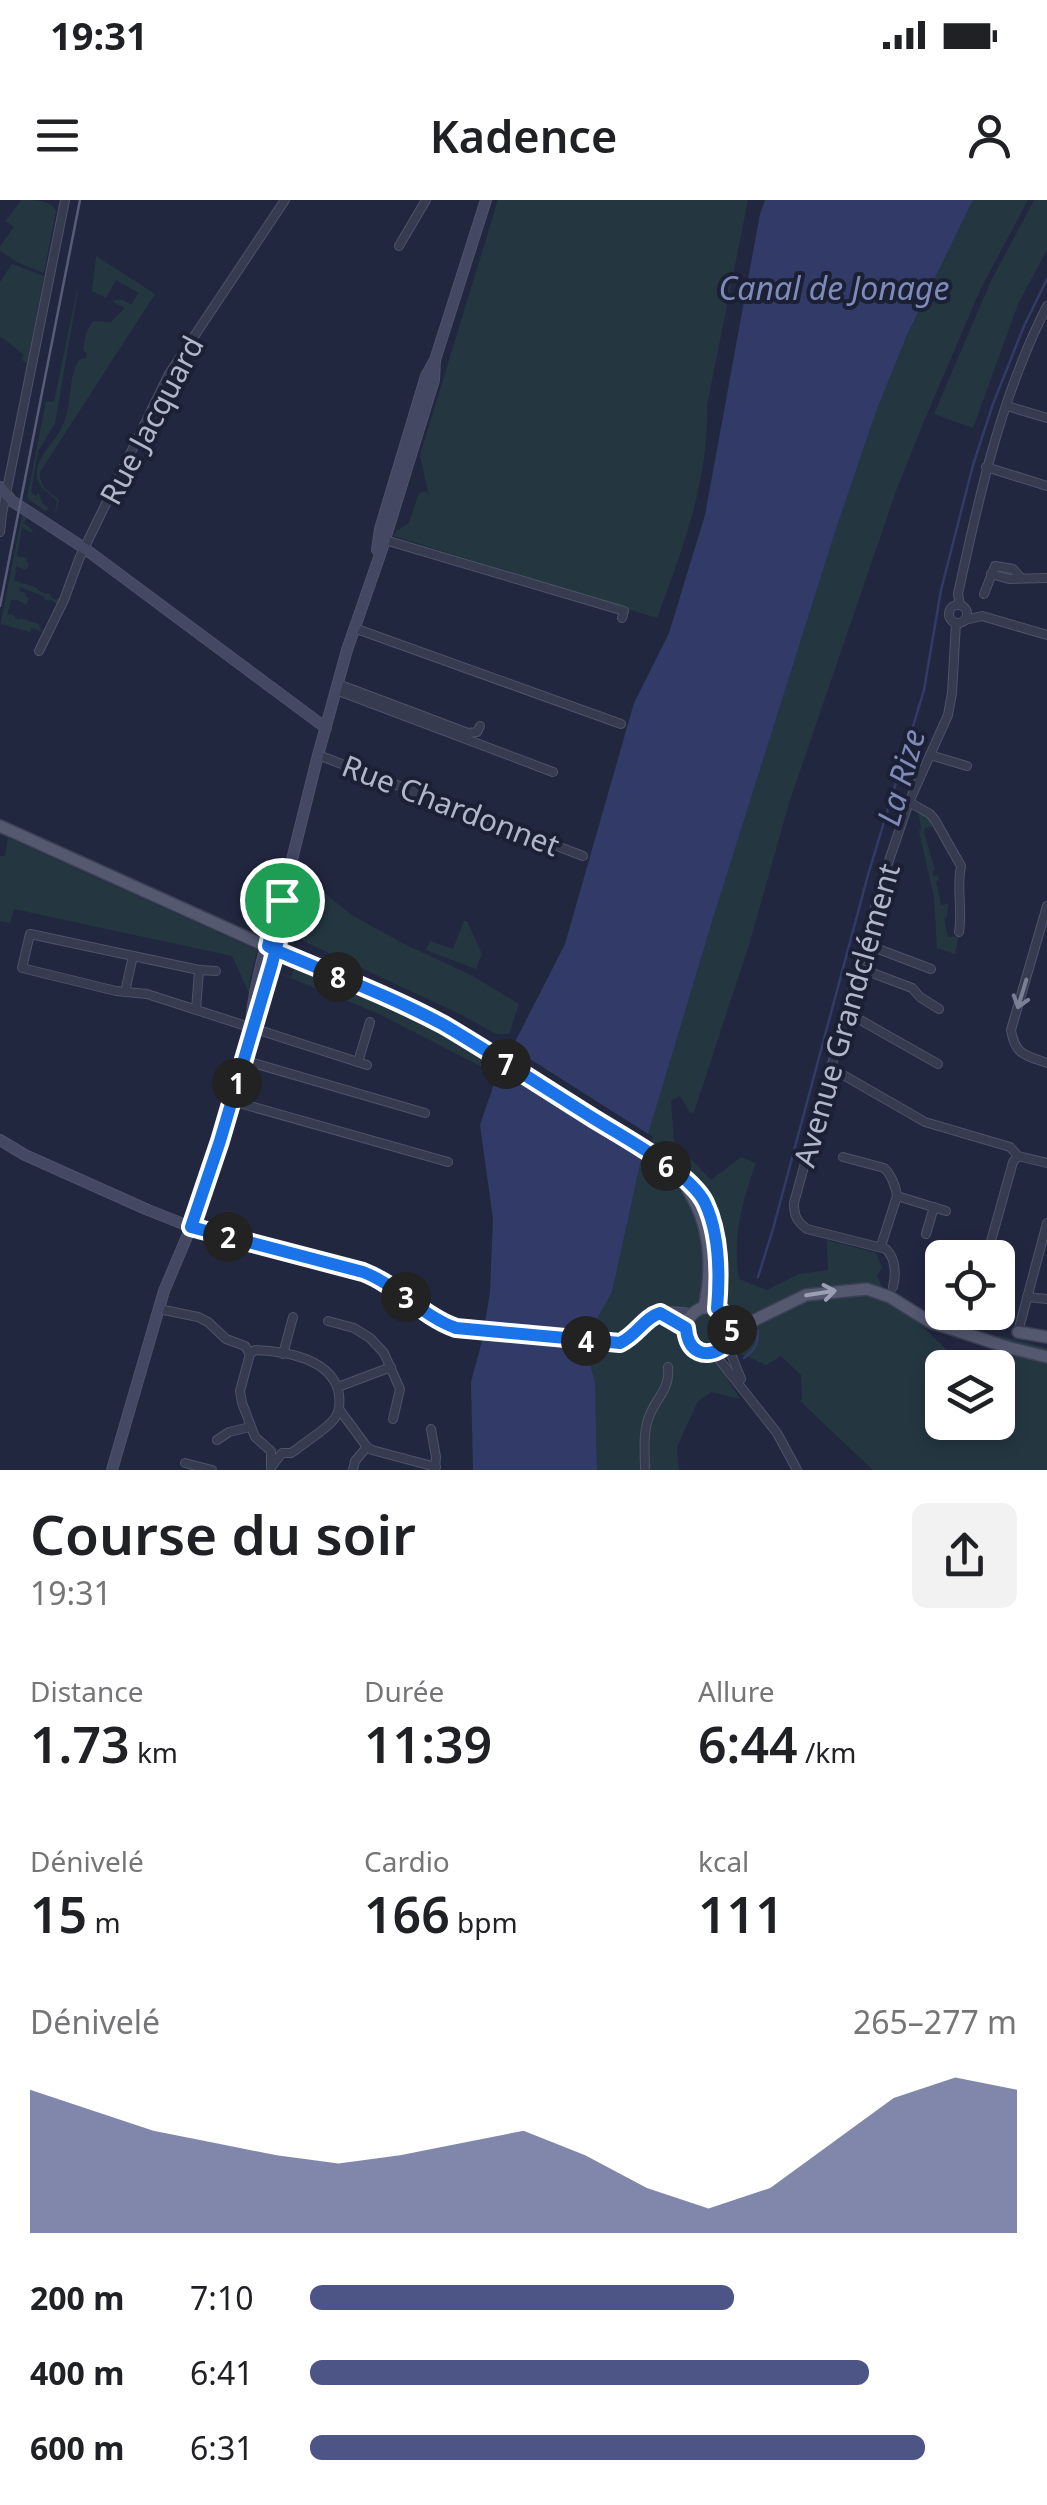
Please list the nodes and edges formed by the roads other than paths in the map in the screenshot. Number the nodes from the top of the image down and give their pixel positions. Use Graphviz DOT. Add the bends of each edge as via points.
graph roads {
  1 [pos="65,200"];
  2 [pos="285,200"];
  3 [pos="426,200"];
  4 [pos="486,200"];
  5 [pos="399,246"];
  6 [pos="1047,306"];
  7 [pos="435,360"];
  8 [pos="1008,406"];
  9 [pos="1047,418"];
  10 [pos="986,467"];
  11 [pos="1047,486"];
  12 [pos="3,490"];
  13 [pos="385,512"];
  14 [pos="0,532"];
  15 [pos="386,536"];
  16 [pos="84,548"];
  17 [pos="377,561"];
  18 [pos="1047,578"];
  19 [pos="984,594"];
  20 [pos="960,605"];
  21 [pos="622,618"];
  22 [pos="960,622"];
  23 [pos="354,628"];
  24 [pos="1047,635"];
  25 [pos="40,651"];
  26 [pos="337,687"];
  27 [pos="621,724"];
  28 [pos="480,726"];
  29 [pos="326,728"];
  30 [pos="318,755"];
  31 [pos="930,755"];
  32 [pos="967,766"];
  33 [pos="552,772"];
  34 [pos="909,802"];
  35 [pos="0,826"];
  36 [pos="583,856"];
  37 [pos="1047,906"];
  38 [pos="959,932"];
  39 [pos="866,944"];
  40 [pos="271,948"];
  41 [pos="133,956"];
  42 [pos="859,968"];
  43 [pos="931,969"];
  44 [pos="199,970"];
  45 [pos="216,972"];
  46 [pos="125,992"];
  47 [pos="939,1009"];
  48 [pos="196,1010"];
  49 [pos="846,1012"];
  50 [pos="370,1022"];
  51 [pos="252,1028"];
  52 [pos="243,1060"];
  53 [pos="1047,1062"];
  54 [pos="938,1064"];
  55 [pos="831,1068"];
  56 [pos="232,1101"];
  57 [pos="425,1113"];
  58 [pos="0,1140"];
  59 [pos="1018,1156"];
  60 [pos="843,1157"];
  61 [pos="448,1162"];
  62 [pos="1047,1163"];
  63 [pos="896,1196"];
  64 [pos="934,1207"];
  65 [pos="946,1211"];
  66 [pos="1047,1223"];
  67 [pos="191,1227"];
  68 [pos="926,1234"];
  69 [pos="1046,1234"];
  70 [pos="991,1240"];
  71 [pos="882,1246"];
  72 [pos="893,1287"];
  73 [pos="1027,1297"];
  74 [pos="1047,1298"];
  75 [pos="159,1309"];
  76 [pos="704,1310"];
  77 [pos="660,1313"];
  78 [pos="293,1317"];
  79 [pos="328,1321"];
  80 [pos="686,1328"];
  81 [pos="732,1331"];
  82 [pos="1018,1332"];
  83 [pos="1047,1337"];
  84 [pos="727,1344"];
  85 [pos="250,1350"];
  86 [pos="714,1352"];
  87 [pos="284,1354"];
  88 [pos="1047,1356"];
  89 [pos="390,1367"];
  90 [pos="668,1367"];
  91 [pos="338,1386"];
  92 [pos="750,1396"];
  93 [pos="339,1409"];
  94 [pos="393,1419"];
  95 [pos="250,1427"];
  96 [pos="431,1429"];
  97 [pos="218,1440"];
  98 [pos="367,1447"];
  99 [pos="271,1451"];
  100 [pos="282,1453"];
  101 [pos="185,1463"];
  102 [pos="272,1468"];
  103 [pos="435,1468"];
  104 [pos="112,1470"];
  105 [pos="212,1470"];
  106 [pos="353,1470"];
  107 [pos="645,1470"];
  108 [pos="797,1470"];
  1 -- 12 [label="street"];
  2 -- 16 [label="street, Rue Jacquard" via="168,374"];
  3 -- 5 [label="street"];
  4 -- 7 [label="main road"];
  6 -- 8 [label="street"];
  7 -- 13 [label="main road"];
  7 -- 15 [label="main road"];
  8 -- 9 [label="street"];
  8 -- 10 [label="street"];
  10 -- 11 [label="street"];
  10 -- 20 [label="street"];
  12 -- 14 [label="street"];
  12 -- 16 [label="main road"];
  13 -- 15 [label="main road"];
  13 -- 17 [label="main road"];
  15 -- 17 [label="main road"];
  15 -- 21 [label="street" via="624,611"];
  16 -- 25 [label="street, Rue Jacquard"];
  16 -- 29 [label="main road"];
  17 -- 23 [label="main road"];
  18 -- 19 [label="street" via="991,574"];
  20 -- 22 [label="street" via="967,612"];
  20 -- 22 [label="street" via="949,611 950,620"];
  22 -- 24 [label="street" via="982,616"];
  22 -- 31 [label="street, Avenue Grandclément" via="948,715"];
  23 -- 26 [label="main road"];
  23 -- 27 [label="street"];
  26 -- 28 [label="street" via="468,733"];
  26 -- 29 [label="main road"];
  26 -- 33 [label="street"];
  29 -- 30 [label="main road"];
  30 -- 36 [label="street, Rue Chardonnet"];
  30 -- 40 [label="main road"];
  31 -- 32 [label="street"];
  31 -- 34 [label="street, Avenue Grandclément"];
  34 -- 38 [label="street" via="930,814 962,866"];
  34 -- 39 [label="street, Avenue Grandclément"];
  35 -- 40 [label="main road"];
  37 -- 53 [label="street, one-way" via="1011,1030 1021,1054"];
  39 -- 42 [label="street, Avenue Grandclément"];
  39 -- 43 [label="street"];
  40 -- 51 [label="main road"];
  40 -- 76 [label="main road" via="420,1012 696,1189 712,1221 719,1273"];
  41 -- 44 [label="street"];
  41 -- 46 [label="street"];
  41 -- 46 [label="street" via="30,934 22,968"];
  42 -- 47 [label="street" via="912,988"];
  42 -- 49 [label="street, Avenue Grandclément"];
  44 -- 45 [label="street"];
  44 -- 48 [label="street"];
  46 -- 48 [label="street"];
  48 -- 51 [label="street"];
  49 -- 54 [label="street"];
  49 -- 55 [label="street, Avenue Grandclément"];
  50 -- 51 [label="street" via="362,1064"];
  51 -- 52 [label="main road"];
  52 -- 56 [label="main road"];
  52 -- 57 [label="street"];
  55 -- 59 [label="street" via="926,1122 1010,1147"];
  55 -- 71 [label="street, Avenue Grandclément" via="794,1215 806,1228"];
  56 -- 61 [label="street"];
  56 -- 67 [label="main road"];
  58 -- 67 [label="main road"];
  59 -- 62 [label="street"];
  59 -- 70 [label="street"];
  60 -- 63 [label="street" via="884,1168"];
  63 -- 64 [label="street"];
  63 -- 71 [label="street"];
  64 -- 65 [label="street"];
  64 -- 68 [label="street"];
  66 -- 69 [label="street"];
  67 -- 75 [label="main road"];
  67 -- 77 [label="main road" via="363,1272 443,1323 468,1331 610,1344 628,1340"];
  69 -- 73 [label="street"];
  71 -- 72 [label="street" via="892,1256"];
  73 -- 74 [label="street"];
  73 -- 82 [label="street"];
  75 -- 85 [label="street" via="198,1318"];
  75 -- 104 [label="main road"];
  76 -- 77 [label="main road"];
  76 -- 80 [label="main road"];
  76 -- 81 [label="main road" via="729,1319"];
  77 -- 80 [label="main road"];
  78 -- 87 [label="street"];
  79 -- 89 [label="street" via="370,1338"];
  80 -- 86 [label="main road" via="694,1348"];
  81 -- 84 [label="main road"];
  81 -- 88 [label="main road, one-way" via="806,1295 867,1289 930,1322"];
  82 -- 83 [label="main road"];
  84 -- 86 [label="main road"];
  84 -- 92 [label="street"];
  85 -- 87 [label="street"];
  85 -- 95 [label="street" via="240,1391"];
  86 -- 92 [label="street"];
  87 -- 91 [label="street" via="326,1368"];
  89 -- 91 [label="street"];
  89 -- 94 [label="street" via="400,1388"];
  90 -- 107 [label="street" via="666,1389 645,1430"];
  91 -- 93 [label="street"];
  92 -- 108 [label="street"];
  93 -- 98 [label="street"];
  93 -- 100 [label="street" via="312,1437"];
  95 -- 97 [label="street"];
  95 -- 99 [label="street"];
  96 -- 103 [label="street"];
  98 -- 103 [label="street"];
  98 -- 106 [label="street"];
  99 -- 100 [label="street"];
  99 -- 102 [label="street"];
  100 -- 102 [label="street"];
  101 -- 105 [label="street"];
}
